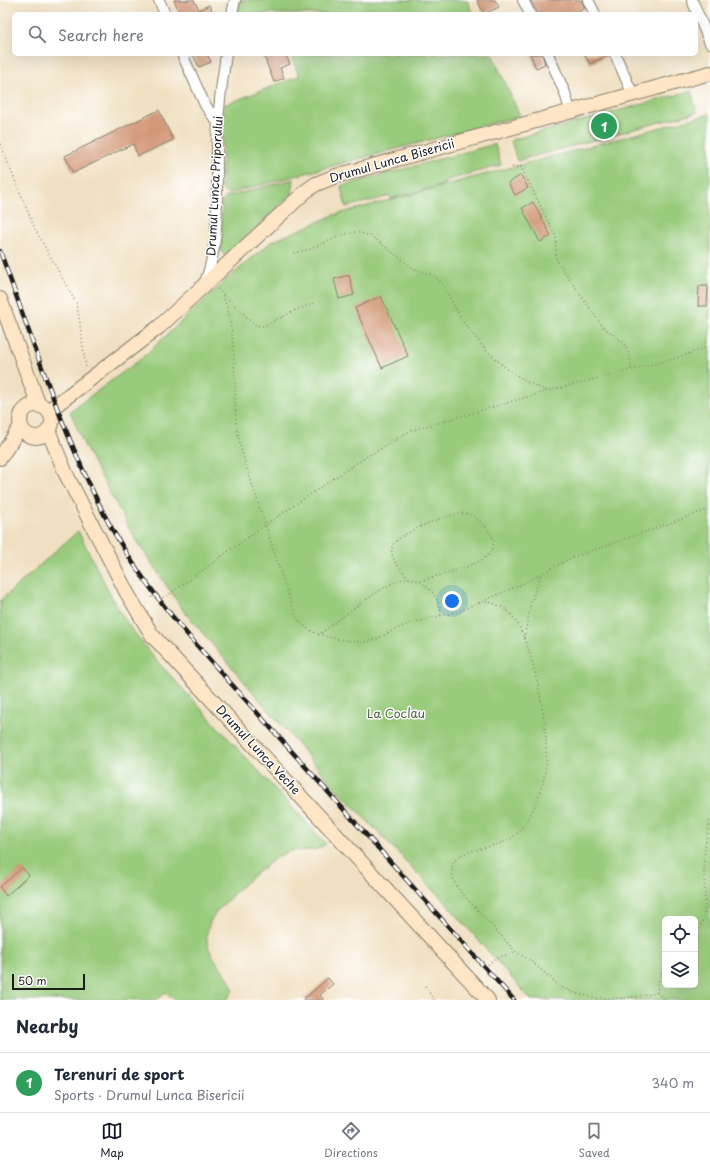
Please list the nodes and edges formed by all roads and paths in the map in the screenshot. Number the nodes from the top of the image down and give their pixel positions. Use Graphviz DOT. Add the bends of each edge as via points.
graph roads {
  1 [pos="159,0"];
  2 [pos="235,0"];
  3 [pos="523,0"];
  4 [pos="588,0"];
  5 [pos="692,0"];
  6 [pos="164,12"];
  7 [pos="232,12"];
  8 [pos="529,12"];
  9 [pos="594,12"];
  10 [pos="697,12"];
  11 [pos="698,14"];
  12 [pos="710,43"];
  13 [pos="183,56"];
  14 [pos="226,56"];
  15 [pos="549,56"];
  16 [pos="616,56"];
  17 [pos="710,73"];
  18 [pos="633,95"];
  19 [pos="571,113"];
  20 [pos="218,123"];
  21 [pos="0,144"];
  22 [pos="512,167"];
  23 [pos="294,252"];
  24 [pos="202,287"];
  25 [pos="222,293"];
  26 [pos="0,299"];
  27 [pos="315,303"];
  28 [pos="710,346"];
  29 [pos="632,370"];
  30 [pos="88,380"];
  31 [pos="548,391"];
  32 [pos="38,408"];
  33 [pos="34,432"];
  34 [pos="0,459"];
  35 [pos="707,510"];
  36 [pos="265,525"];
  37 [pos="540,574"];
  38 [pos="409,578"];
  39 [pos="420,581"];
  40 [pos="151,597"];
  41 [pos="477,604"];
  42 [pos="442,616"];
  43 [pos="318,635"];
  44 [pos="524,639"];
  45 [pos="710,820"];
  46 [pos="698,932"];
  47 [pos="516,952"];
  48 [pos="484,967"];
  49 [pos="662,972"];
  50 [pos="425,986"];
  51 [pos="657,993"];
  52 [pos="434,1000"];
  53 [pos="488,1000"];
  54 [pos="666,1000"];
  1 -- 6 [label="street"];
  2 -- 7 [label="street"];
  3 -- 8 [label="street"];
  4 -- 9 [label="street"];
  5 -- 10 [label="street"];
  11 -- 12 [label="street"];
  13 -- 20 [label="street" via="205,105"];
  14 -- 20 [label="street, Drumul Lunca Priporului"];
  15 -- 19 [label="street"];
  16 -- 18 [label="street"];
  17 -- 18 [label="street, Drumul Lunca Bisericii"];
  18 -- 19 [label="street, Drumul Lunca Bisericii"];
  19 -- 24 [label="street, Drumul Lunca Bisericii" via="322,181 296,200"];
  20 -- 24 [label="street, Drumul Lunca Priporului" via="214,238 211,263"];
  21 -- 30 [label="path" via="32,222 76,303"];
  22 -- 29 [label="path" via="521,167 556,237 556,259 597,320 624,343"];
  23 -- 31 [label="path" via="310,249 346,234 357,232 371,236 413,268 433,275 440,281 463,322 487,351 527,382"];
  24 -- 25 [label="path" via="213,287"];
  24 -- 30 [label="street, Drumul Lunca Priporului" via="159,327"];
  25 -- 27 [label="path" via="256,326 264,326"];
  25 -- 36 [label="path" via="227,307 233,348 237,432"];
  26 -- 32 [label="street"];
  28 -- 29 [label="path"];
  29 -- 31 [label="path"];
  30 -- 32 [label="street, Drumul Lunca Priporului"];
  31 -- 36 [label="path" via="410,432 358,462"];
  32 -- 33 [label="street" via="51,420"];
  32 -- 33 [label="street" via="20,418"];
  33 -- 34 [label="street"];
  33 -- 53 [label="street, Drumul Lunca Veche" via="66,474 134,606 152,635"];
  35 -- 37 [label="path" via="571,558"];
  36 -- 40 [label="path" via="167,596 158,599"];
  36 -- 43 [label="path" via="296,617 305,627"];
  37 -- 41 [label="path"];
  37 -- 44 [label="path"];
  38 -- 39 [label="path"];
  38 -- 39 [label="path" via="394,559 392,553 395,540 450,516 467,514 480,521 494,540 489,555 450,572"];
  38 -- 43 [label="path" via="389,584"];
  39 -- 42 [label="path" via="438,600"];
  41 -- 42 [label="path"];
  41 -- 44 [label="path" via="492,603 504,608 513,616"];
  42 -- 43 [label="path" via="407,624 364,642"];
  44 -- 47 [label="path" via="536,681 547,744 546,765 538,797 523,827 513,837 500,844 462,854 452,869 458,889"];
  45 -- 46 [label="path" via="704,863 707,906 705,921"];
  47 -- 48 [label="path" via="496,958"];
  47 -- 51 [label="path" via="530,960 561,987 577,994 594,998 626,998"];
  49 -- 51 [label="path"];
  50 -- 52 [label="path"];
  51 -- 54 [label="path"];
}
